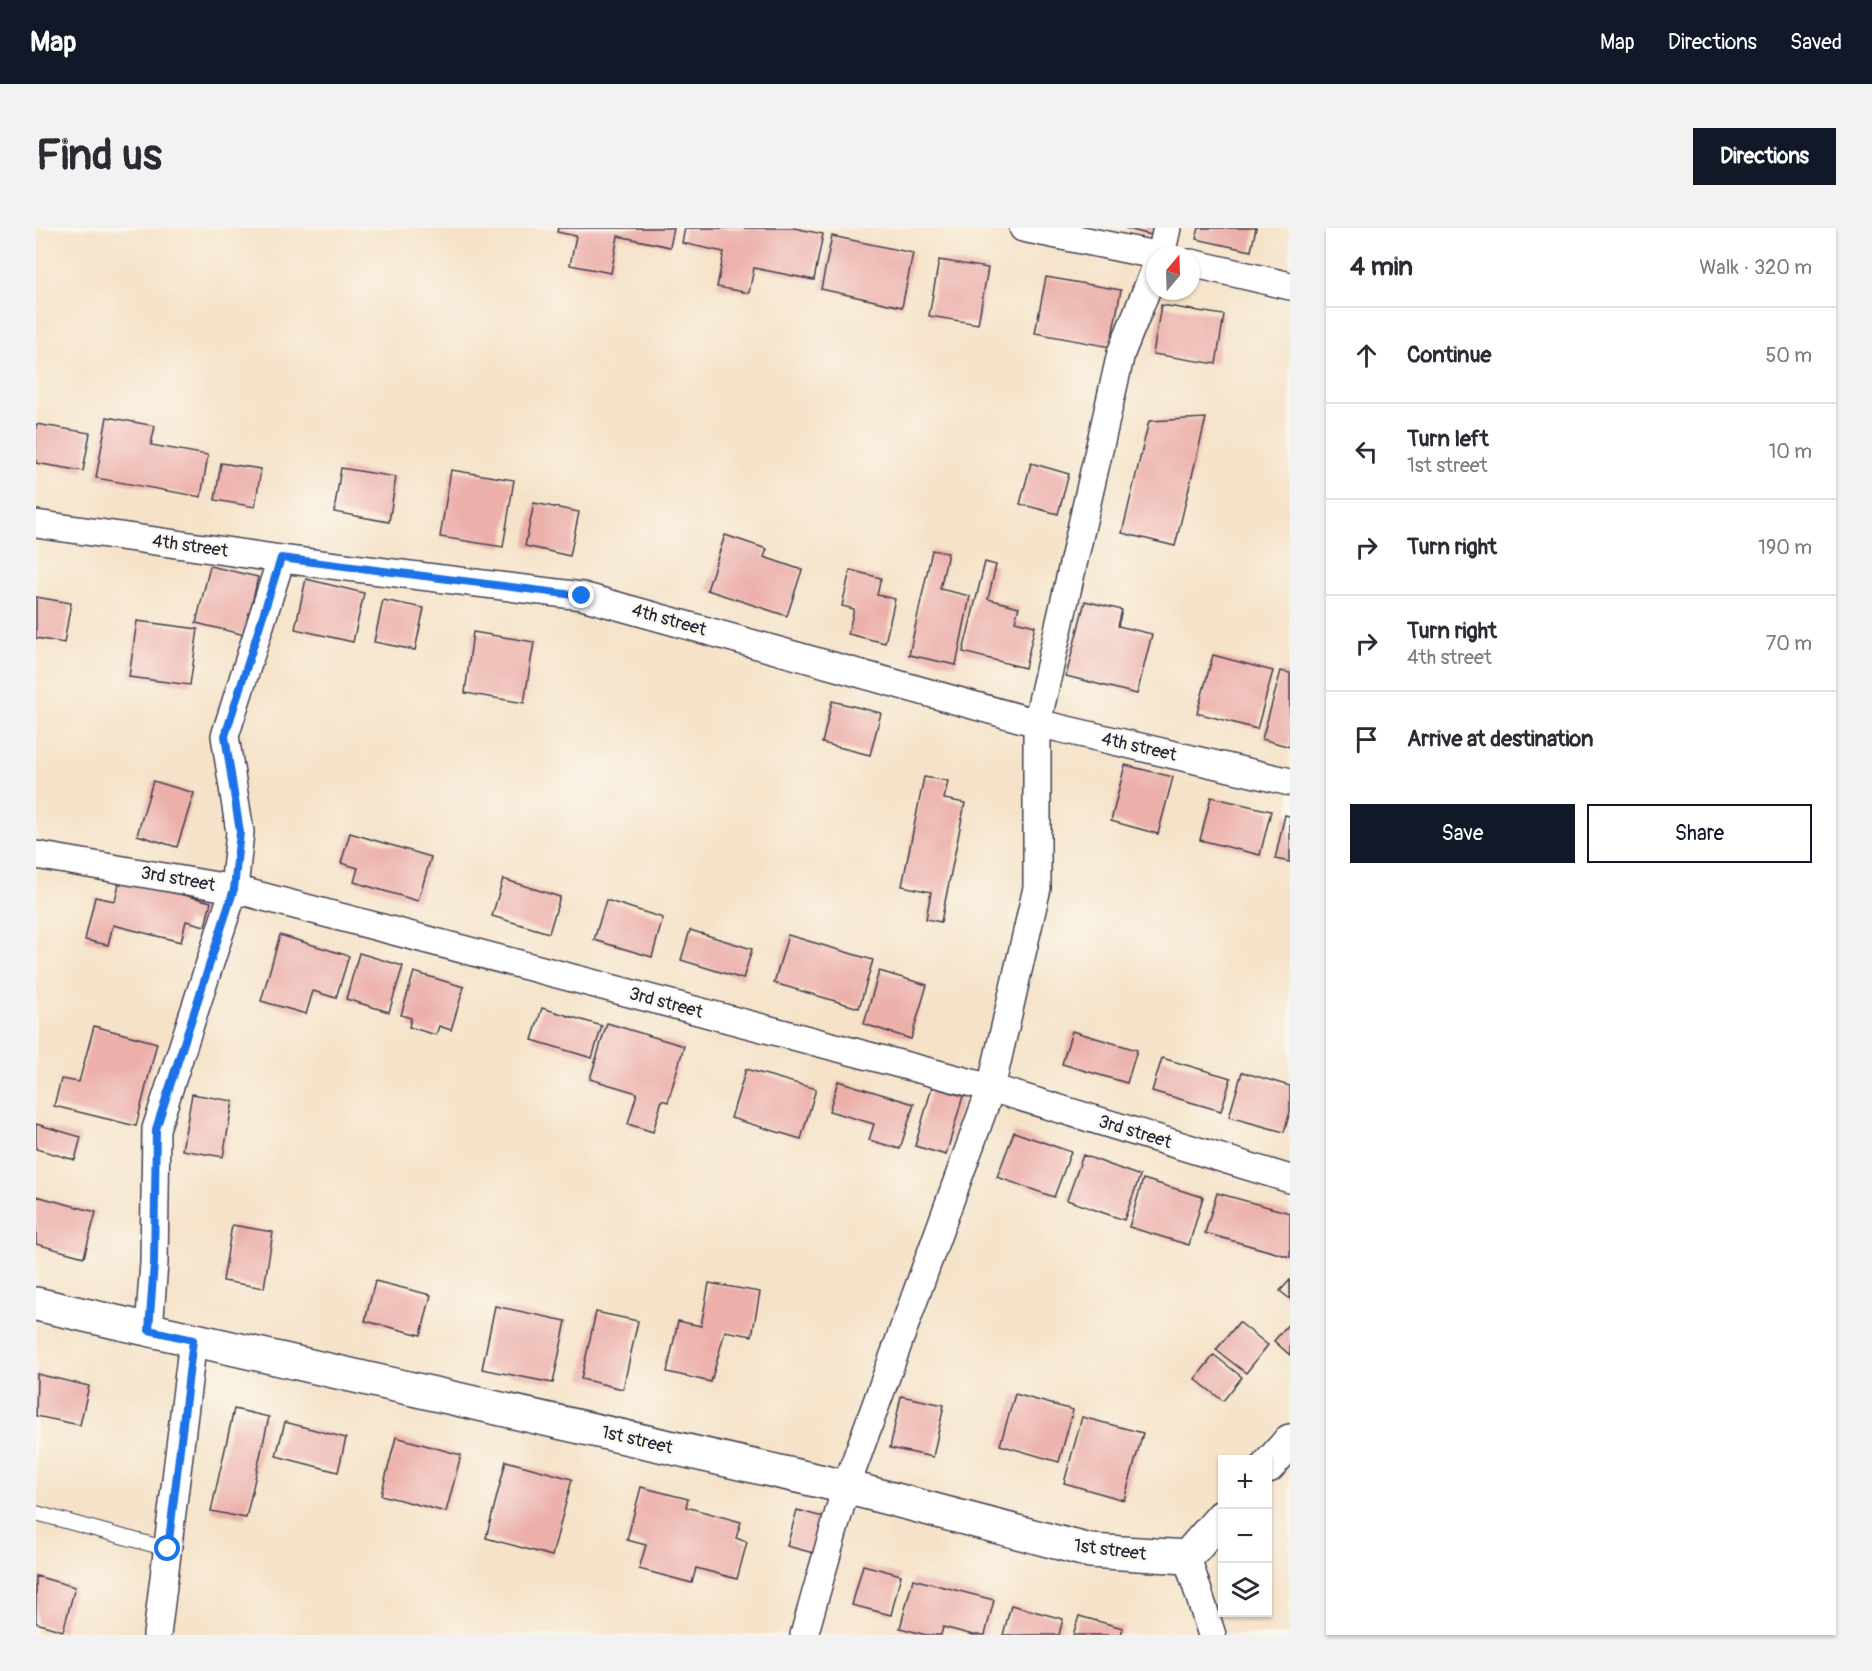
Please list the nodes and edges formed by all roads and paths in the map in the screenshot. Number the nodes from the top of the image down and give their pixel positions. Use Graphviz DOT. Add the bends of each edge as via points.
graph roads {
  1 [pos="1023,228"];
  2 [pos="1167,228"];
  3 [pos="1163,246"];
  4 [pos="1146,253"];
  5 [pos="1200,265"];
  6 [pos="1290,286"];
  7 [pos="1146,291"];
  8 [pos="36,524"];
  9 [pos="281,558"];
  10 [pos="1037,723"];
  11 [pos="1290,782"];
  12 [pos="36,855"];
  13 [pos="234,889"];
  14 [pos="991,1088"];
  15 [pos="1290,1179"];
  16 [pos="36,1304"];
  17 [pos="149,1330"];
  18 [pos="193,1340"];
  19 [pos="1290,1441"];
  20 [pos="1272,1461"];
  21 [pos="846,1486"];
  22 [pos="36,1513"];
  23 [pos="1218,1522"];
  24 [pos="168,1549"];
  25 [pos="1187,1557"];
  26 [pos="158,1635"];
  27 [pos="804,1635"];
  28 [pos="1212,1635"];
  1 -- 4 [label="street"];
  2 -- 3 [label="street"];
  5 -- 6 [label="street"];
  7 -- 10 [label="street" via="1121,353"];
  8 -- 9 [label="street, 4th street"];
  9 -- 10 [label="street, 4th street" via="582,596"];
  9 -- 13 [label="street" via="225,736 240,832"];
  10 -- 11 [label="street, 4th street"];
  10 -- 14 [label="street" via="1037,888"];
  12 -- 13 [label="street, 3rd street"];
  13 -- 14 [label="street, 3rd street"];
  13 -- 17 [label="street" via="156,1129"];
  14 -- 15 [label="street, 3rd street"];
  14 -- 21 [label="street"];
  16 -- 17 [label="main road, 1st street"];
  17 -- 18 [label="main road, 1st street"];
  18 -- 21 [label="main road, 1st street"];
  18 -- 24 [label="street"];
  19 -- 20 [label="main road"];
  21 -- 25 [label="main road, 1st street" via="1090,1551"];
  21 -- 27 [label="street"];
  22 -- 24 [label="lane"];
  23 -- 25 [label="main road"];
  24 -- 26 [label="street"];
  25 -- 28 [label="street"];
}
